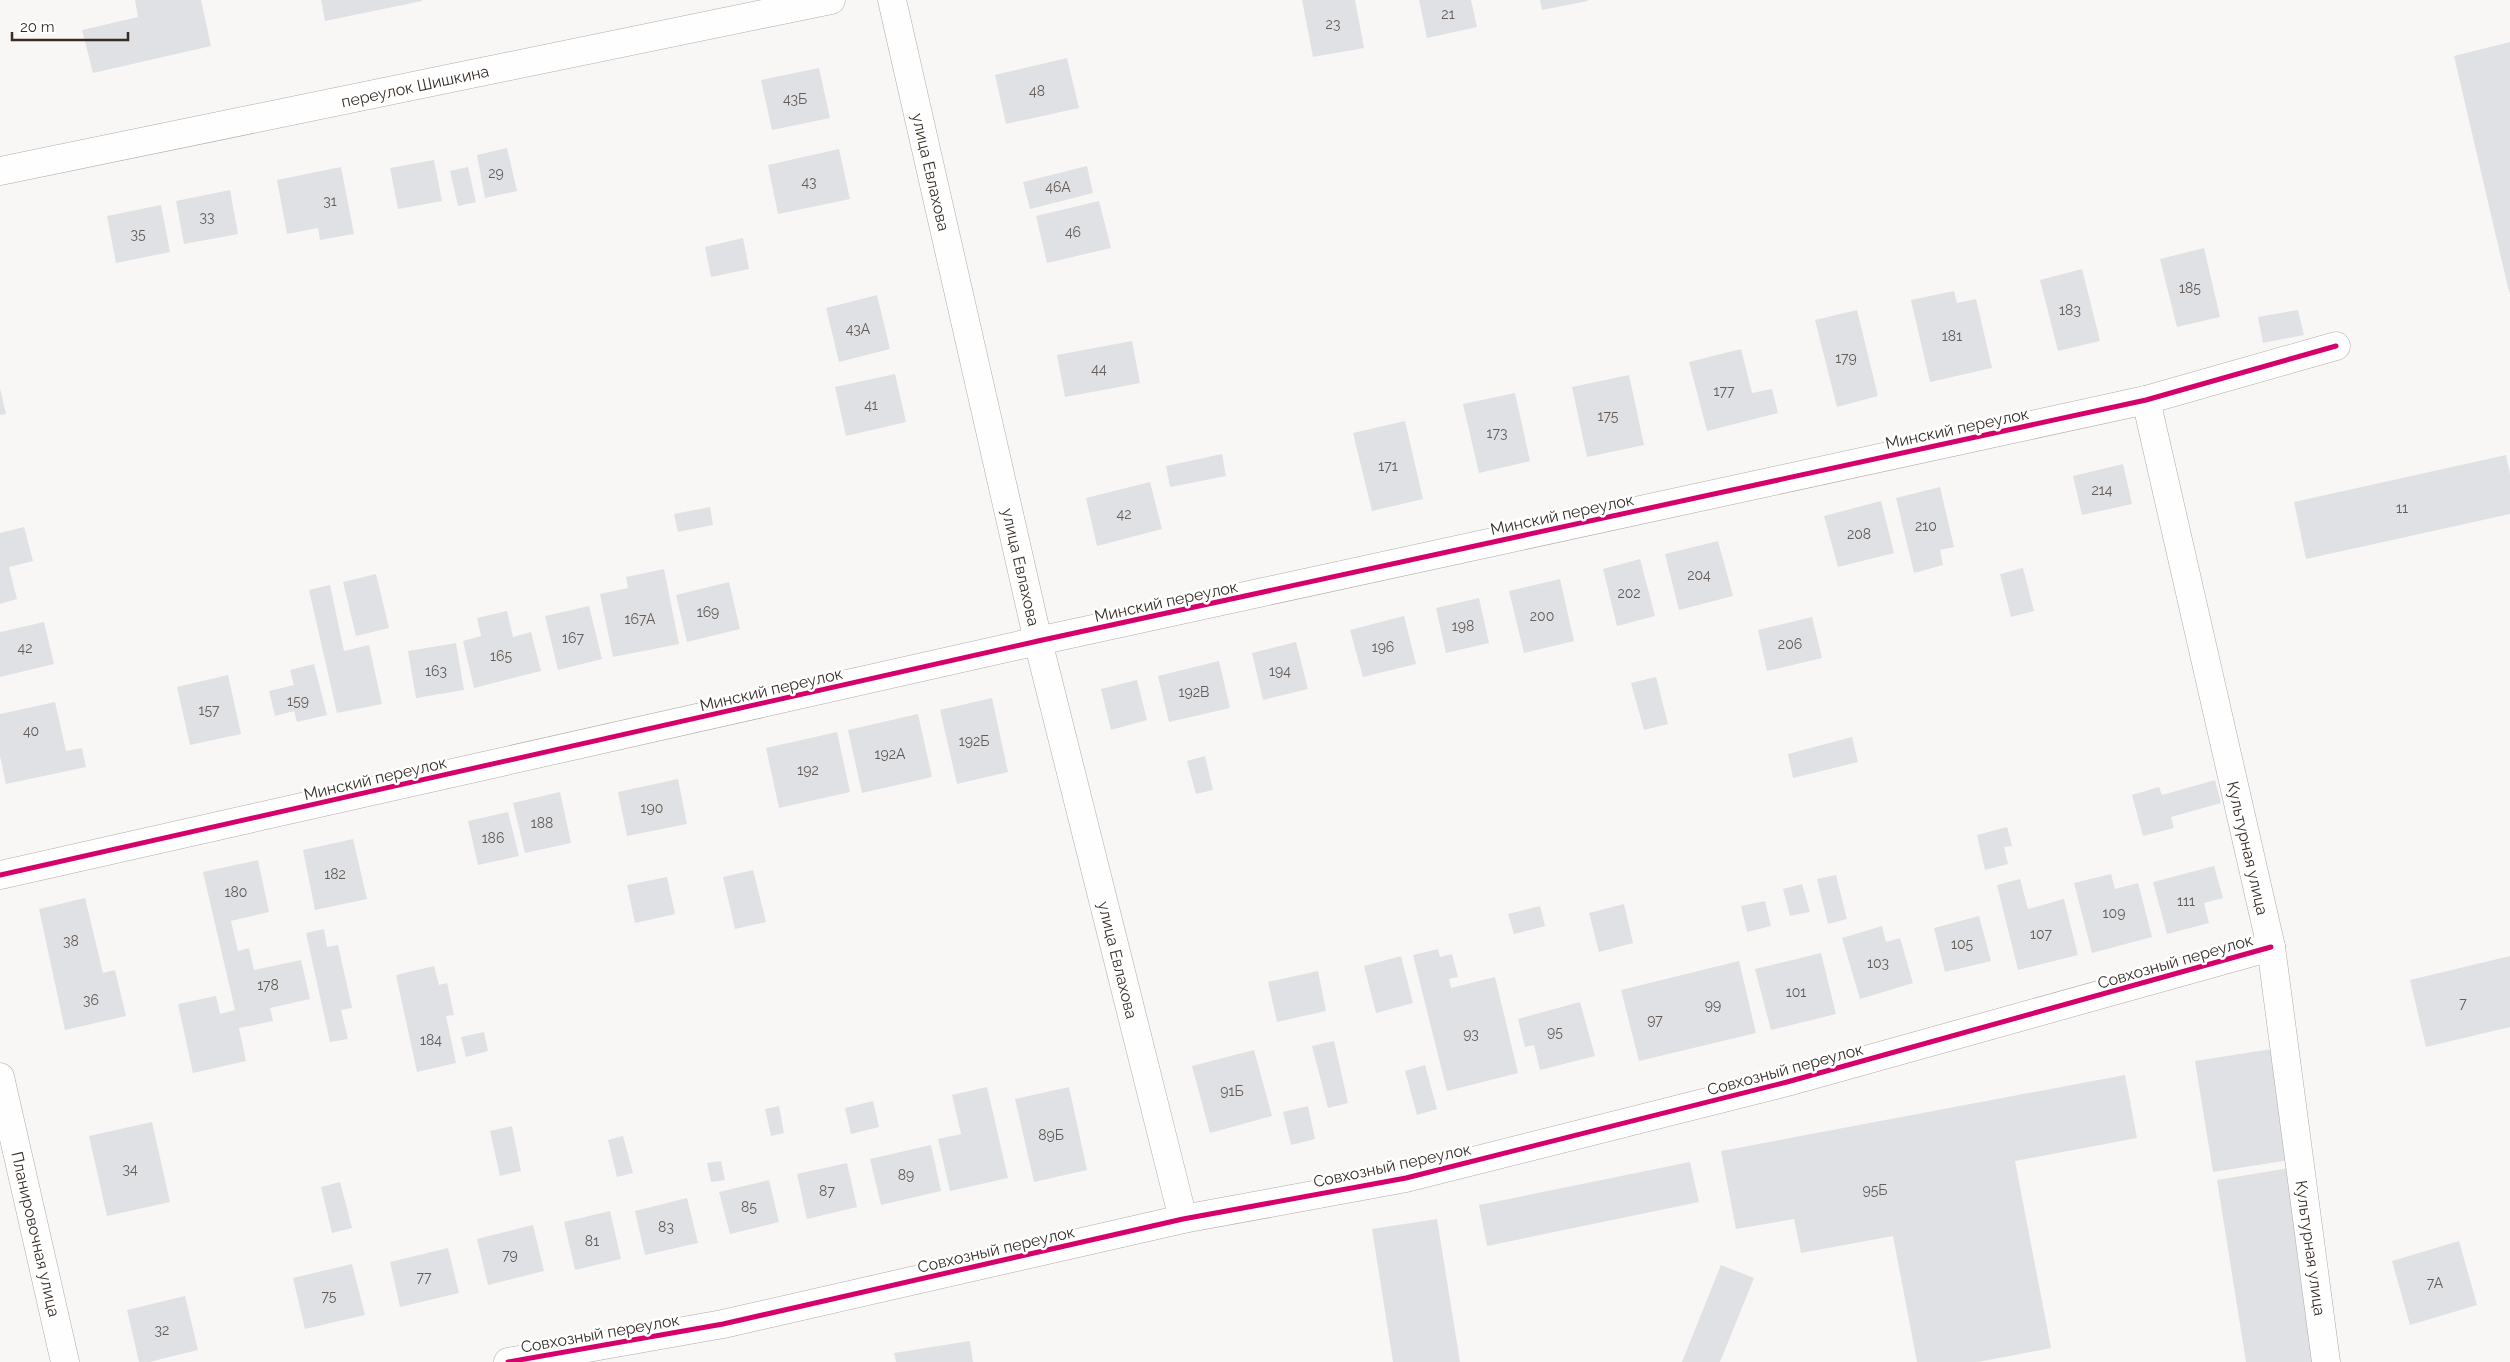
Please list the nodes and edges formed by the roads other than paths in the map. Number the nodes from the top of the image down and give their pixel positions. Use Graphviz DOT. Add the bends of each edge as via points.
graph roads {
  1 [pos="831,0"];
  2 [pos="892,0"];
  3 [pos="0,171"];
  4 [pos="2336,346"];
  5 [pos="2146,400"];
  6 [pos="1038,641"];
  7 [pos="0,875"];
  8 [pos="2271,947"];
  9 [pos="0,1077"];
  10 [pos="1183,1219"];
  11 [pos="65,1362"];
  12 [pos="508,1362"];
  13 [pos="2326,1362"];
  1 -- 3 [label="street, переулок Шишкина"];
  2 -- 6 [label="street, улица Евлахова"];
  4 -- 5 [label="street, Минский переулок"];
  5 -- 6 [label="street, Минский переулок"];
  5 -- 8 [label="street, Культурная улица"];
  6 -- 7 [label="street, Минский переулок"];
  6 -- 10 [label="street, улица Евлахова"];
  8 -- 10 [label="street, Совхозный переулок" via="1787,1082 1406,1178"];
  8 -- 13 [label="street, Культурная улица"];
  9 -- 11 [label="street, Планировочная улица"];
  10 -- 12 [label="street, Совхозный переулок" via="723,1324"];
}
